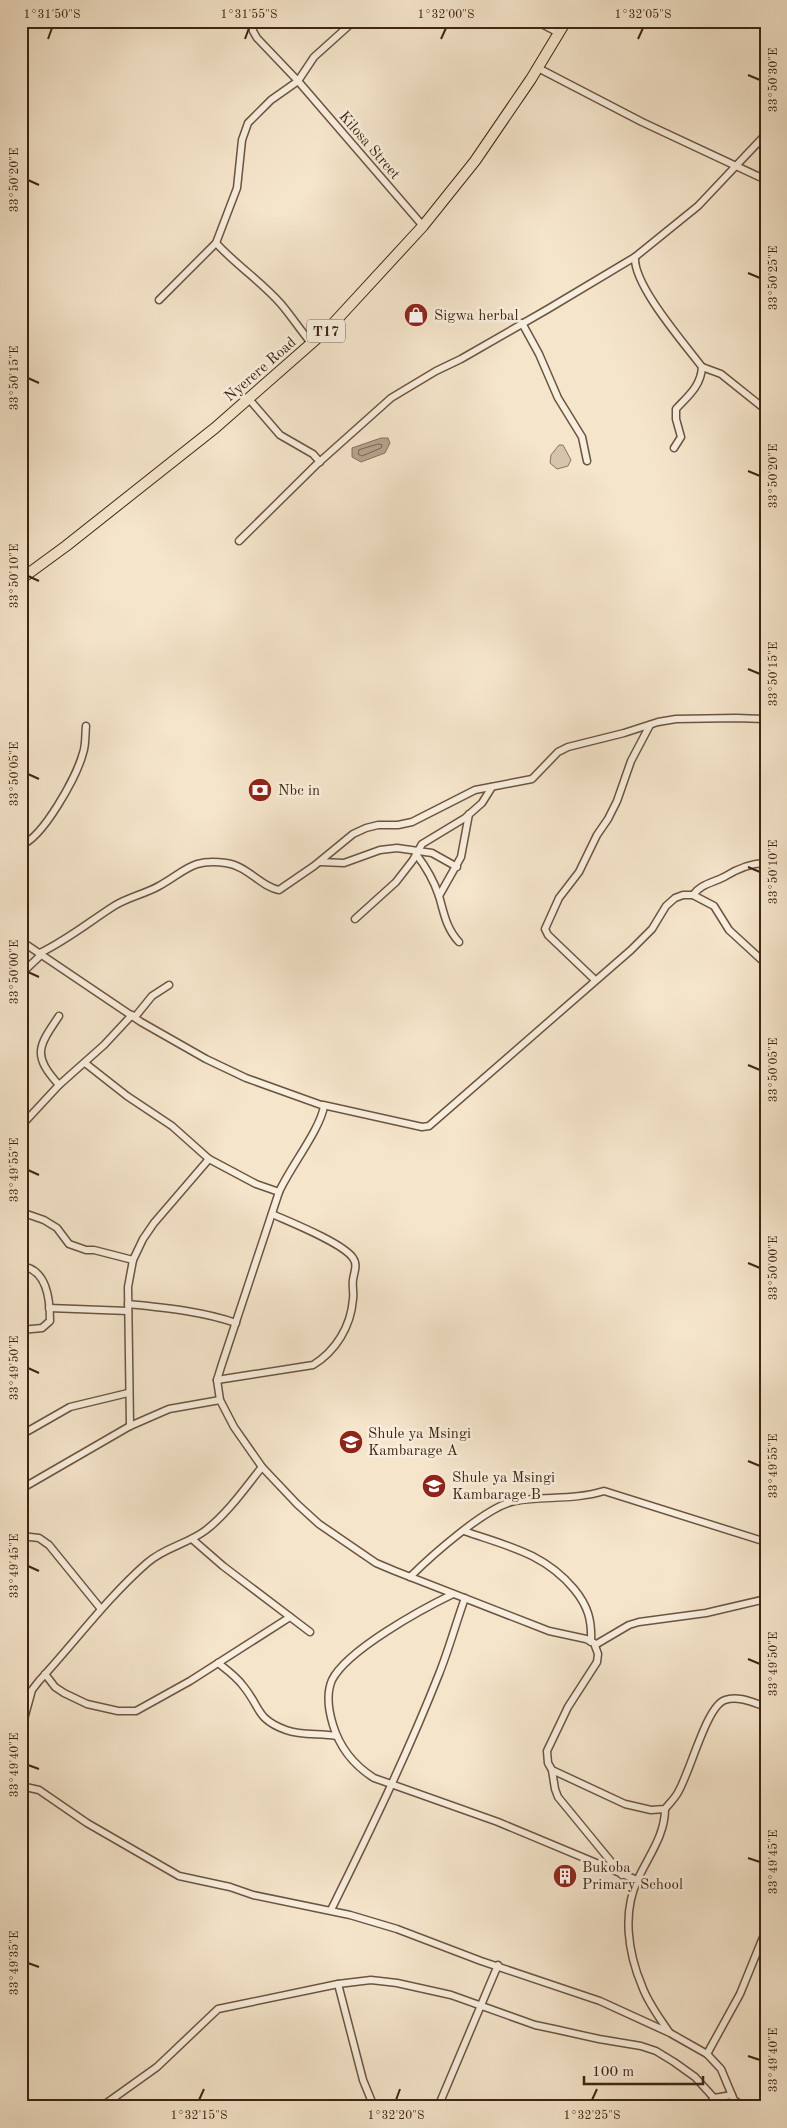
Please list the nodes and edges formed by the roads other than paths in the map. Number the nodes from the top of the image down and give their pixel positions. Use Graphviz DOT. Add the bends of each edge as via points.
graph roads {
  1 [pos="252,21"];
  2 [pos="354,21"];
  3 [pos="536,21"];
  4 [pos="566,21"];
  5 [pos="560,33"];
  6 [pos="538,68"];
  7 [pos="298,81"];
  8 [pos="766,134"];
  9 [pos="737,167"];
  10 [pos="766,180"];
  11 [pos="423,226"];
  12 [pos="216,244"];
  13 [pos="634,257"];
  14 [pos="159,300"];
  15 [pos="522,323"];
  16 [pos="312,344"];
  17 [pos="702,367"];
  18 [pos="249,399"];
  19 [pos="766,410"];
  20 [pos="674,448"];
  21 [pos="587,461"];
  22 [pos="320,462"];
  23 [pos="239,541"];
  24 [pos="21,579"];
  25 [pos="766,719"];
  26 [pos="650,725"];
  27 [pos="86,726"];
  28 [pos="492,787"];
  29 [pos="469,814"];
  30 [pos="21,845"];
  31 [pos="417,853"];
  32 [pos="320,862"];
  33 [pos="766,863"];
  34 [pos="457,867"];
  35 [pos="693,895"];
  36 [pos="439,896"];
  37 [pos="355,919"];
  38 [pos="21,940"];
  39 [pos="459,942"];
  40 [pos="41,954"];
  41 [pos="766,964"];
  42 [pos="21,974"];
  43 [pos="595,980"];
  44 [pos="169,985"];
  45 [pos="59,1016"];
  46 [pos="133,1016"];
  47 [pos="85,1062"];
  48 [pos="58,1085"];
  49 [pos="323,1105"];
  50 [pos="21,1126"];
  51 [pos="209,1159"];
  52 [pos="279,1192"];
  53 [pos="21,1212"];
  54 [pos="272,1214"];
  55 [pos="133,1260"];
  56 [pos="21,1266"];
  57 [pos="49,1308"];
  58 [pos="128,1308"];
  59 [pos="236,1323"];
  60 [pos="21,1330"];
  61 [pos="218,1380"];
  62 [pos="128,1393"];
  63 [pos="220,1400"];
  64 [pos="130,1426"];
  65 [pos="21,1435"];
  66 [pos="262,1467"];
  67 [pos="21,1489"];
  68 [pos="464,1531"];
  69 [pos="21,1536"];
  70 [pos="192,1539"];
  71 [pos="766,1542"];
  72 [pos="410,1577"];
  73 [pos="453,1594"];
  74 [pos="464,1598"];
  75 [pos="766,1599"];
  76 [pos="101,1610"];
  77 [pos="290,1617"];
  78 [pos="310,1632"];
  79 [pos="593,1644"];
  80 [pos="218,1663"];
  81 [pos="45,1674"];
  82 [pos="766,1707"];
  83 [pos="21,1730"];
  84 [pos="336,1736"];
  85 [pos="552,1770"];
  86 [pos="390,1785"];
  87 [pos="21,1786"];
  88 [pos="665,1808"];
  89 [pos="623,1876"];
  90 [pos="637,1880"];
  91 [pos="331,1910"];
  92 [pos="766,1930"];
  93 [pos="498,1965"];
  94 [pos="338,1984"];
  95 [pos="481,2004"];
  96 [pos="670,2033"];
  97 [pos="707,2054"];
  98 [pos="732,2095"];
  99 [pos="714,2098"];
  100 [pos="100,2107"];
  101 [pos="374,2107"];
  102 [pos="438,2107"];
  103 [pos="707,2107"];
  104 [pos="744,2107"];
  1 -- 7 [label="street, Kilosa Street" via="257,38"];
  2 -- 7 [label="street" via="322,48"];
  3 -- 5 [label="street"];
  4 -- 5 [label="main road, Nyerere Road / T17"];
  5 -- 6 [label="main road, Nyerere Road / T17"];
  6 -- 9 [label="street"];
  6 -- 11 [label="main road, Nyerere Road / T17" via="475,161"];
  7 -- 11 [label="street, Kilosa Street"];
  7 -- 12 [label="street" via="248,123 242,140 237,188"];
  8 -- 9 [label="street"];
  9 -- 10 [label="street"];
  9 -- 13 [label="street" via="698,206"];
  11 -- 16 [label="main road, Nyerere Road / T17"];
  12 -- 14 [label="street"];
  12 -- 16 [label="street" via="281,304"];
  13 -- 15 [label="street"];
  13 -- 17 [label="street" via="635,270 643,286"];
  15 -- 21 [label="street" via="558,398 582,437"];
  15 -- 22 [label="street" via="391,398"];
  16 -- 18 [label="main road, Nyerere Road / T17"];
  17 -- 19 [label="street" via="721,374"];
  17 -- 20 [label="street" via="695,389 676,410 681,437"];
  18 -- 22 [label="street" via="280,435"];
  18 -- 24 [label="main road, Nyerere Road / T17"];
  22 -- 23 [label="street"];
  25 -- 26 [label="street" via="676,719"];
  26 -- 28 [label="street" via="568,747 558,752 532,778"];
  26 -- 43 [label="street" via="631,761 608,819 579,872 559,898 544,929"];
  27 -- 30 [label="street" via="83,754 68,790 37,833"];
  28 -- 29 [label="street" via="482,803"];
  28 -- 32 [label="street" via="475,790 412,822 366,828 353,834"];
  29 -- 31 [label="street" via="426,841"];
  29 -- 34 [label="street"];
  31 -- 32 [label="street" via="389,848 344,863"];
  31 -- 34 [label="street" via="432,853"];
  31 -- 36 [label="street"];
  31 -- 37 [label="street" via="396,882"];
  32 -- 40 [label="street" via="279,890 228,863 194,864 159,886 114,906"];
  33 -- 35 [label="street" via="733,871 701,886"];
  34 -- 36 [label="street"];
  35 -- 41 [label="street" via="714,906 729,930"];
  35 -- 43 [label="street" via="675,898 647,934"];
  36 -- 39 [label="street" via="451,934"];
  38 -- 40 [label="street"];
  40 -- 42 [label="street"];
  40 -- 46 [label="street"];
  43 -- 49 [label="street" via="429,1126"];
  44 -- 46 [label="street" via="152,996"];
  45 -- 48 [label="street" via="46,1036 41,1057 45,1070"];
  46 -- 47 [label="street"];
  46 -- 49 [label="street" via="206,1059 246,1078"];
  47 -- 48 [label="street"];
  47 -- 51 [label="street" via="172,1126"];
  48 -- 50 [label="street"];
  49 -- 52 [label="street" via="315,1128"];
  51 -- 52 [label="street" via="256,1184"];
  51 -- 55 [label="street" via="154,1223"];
  52 -- 54 [label="street"];
  53 -- 55 [label="street" via="57,1228 69,1244"];
  54 -- 59 [label="street"];
  54 -- 61 [label="street" via="339,1246 354,1258 354,1297 348,1322 331,1351 312,1365"];
  55 -- 58 [label="street"];
  56 -- 57 [label="street" via="39,1273"];
  57 -- 58 [label="street"];
  57 -- 60 [label="street" via="48,1325"];
  58 -- 59 [label="street" via="186,1310"];
  58 -- 62 [label="street"];
  59 -- 61 [label="street"];
  61 -- 63 [label="street"];
  62 -- 64 [label="street"];
  62 -- 65 [label="street" via="70,1407"];
  63 -- 64 [label="street" via="169,1409"];
  63 -- 66 [label="street"];
  64 -- 67 [label="street"];
  66 -- 70 [label="street" via="222,1515"];
  66 -- 72 [label="street" via="319,1524 376,1563"];
  68 -- 71 [label="street" via="498,1506 515,1501 582,1497 604,1491"];
  68 -- 72 [label="street"];
  68 -- 79 [label="street" via="534,1556 562,1575 587,1608"];
  69 -- 76 [label="street" via="39,1538 49,1545"];
  70 -- 76 [label="street" via="149,1561"];
  70 -- 77 [label="street"];
  72 -- 73 [label="street"];
  73 -- 74 [label="street"];
  73 -- 84 [label="street" via="418,1612 367,1646 340,1670 332,1680 328,1700"];
  74 -- 79 [label="street" via="549,1631"];
  74 -- 86 [label="street" via="440,1672"];
  75 -- 79 [label="street" via="706,1613 639,1622"];
  76 -- 81 [label="street"];
  77 -- 78 [label="street"];
  77 -- 80 [label="street"];
  79 -- 85 [label="street" via="598,1654 597,1662 568,1707 547,1751"];
  80 -- 81 [label="street" via="172,1692 129,1712 104,1709 72,1698 55,1687"];
  80 -- 84 [label="street" via="243,1684 268,1721 293,1732"];
  81 -- 83 [label="street" via="32,1690"];
  82 -- 88 [label="street" via="733,1698 718,1704 708,1718 677,1794"];
  84 -- 86 [label="street" via="359,1769"];
  85 -- 88 [label="street" via="625,1804 652,1810"];
  85 -- 89 [label="street" via="558,1797"];
  86 -- 89 [label="street" via="498,1822"];
  86 -- 91 [label="street"];
  87 -- 91 [label="street" via="39,1790 87,1823 179,1876"];
  88 -- 90 [label="street" via="665,1823"];
  89 -- 90 [label="street"];
  90 -- 96 [label="street" via="629,1909 628,1932 634,1961 642,1986"];
  91 -- 93 [label="street" via="397,1929"];
  92 -- 97 [label="street" via="740,1994"];
  93 -- 95 [label="street"];
  93 -- 96 [label="street" via="600,2000"];
  94 -- 95 [label="street" via="371,1980 397,1983"];
  94 -- 100 [label="street" via="218,2009 157,2068"];
  94 -- 101 [label="street" via="363,2080"];
  95 -- 99 [label="street" via="535,2025 656,2051 695,2076"];
  95 -- 102 [label="street"];
  96 -- 97 [label="street"];
  97 -- 98 [label="street" via="721,2069"];
  98 -- 99 [label="street"];
  98 -- 104 [label="street"];
  99 -- 103 [label="street"];
}
